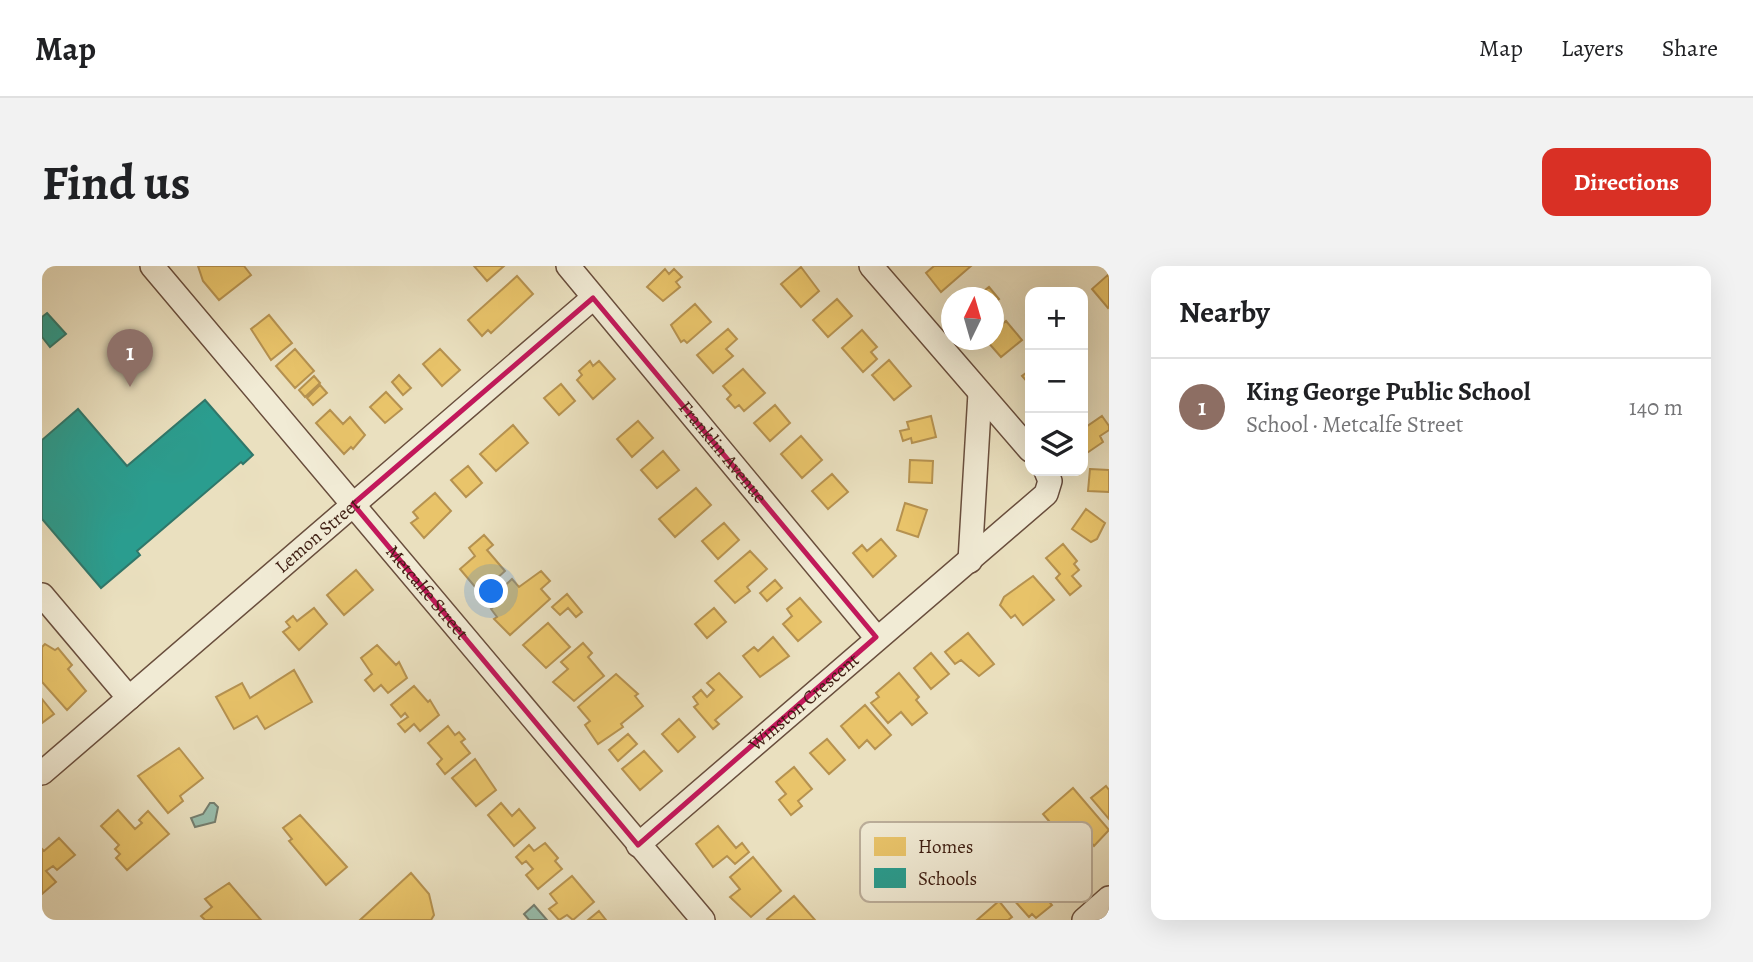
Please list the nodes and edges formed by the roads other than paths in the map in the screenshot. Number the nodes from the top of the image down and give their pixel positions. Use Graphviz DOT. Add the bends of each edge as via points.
graph roads {
  1 [pos="152,266"];
  2 [pos="568,266"];
  3 [pos="871,266"];
  4 [pos="593,298"];
  5 [pos="980,393"];
  6 [pos="1025,444"];
  7 [pos="1048,476"];
  8 [pos="353,504"];
  9 [pos="970,561"];
  10 [pos="42,595"];
  11 [pos="876,637"];
  12 [pos="129,698"];
  13 [pos="42,773"];
  14 [pos="638,845"];
  15 [pos="1109,898"];
  16 [pos="703,920"];
  17 [pos="1084,920"];
  1 -- 8 [label="street, Metcalfe Street"];
  2 -- 4 [label="street, Franklin Avenue"];
  3 -- 5 [label="street"];
  4 -- 8 [label="street, Lemon Street"];
  4 -- 11 [label="street, Franklin Avenue"];
  5 -- 6 [label="street"];
  5 -- 9 [label="street"];
  7 -- 9 [label="street, Winston Crescent" via="1046,494"];
  8 -- 12 [label="street, Lemon Street"];
  8 -- 14 [label="street, Metcalfe Street"];
  9 -- 11 [label="street, Winston Crescent"];
  10 -- 12 [label="street"];
  11 -- 14 [label="street, Winston Crescent"];
  12 -- 13 [label="street, Lemon Street"];
  14 -- 16 [label="street, Metcalfe Street"];
  15 -- 17 [label="street"];
}
